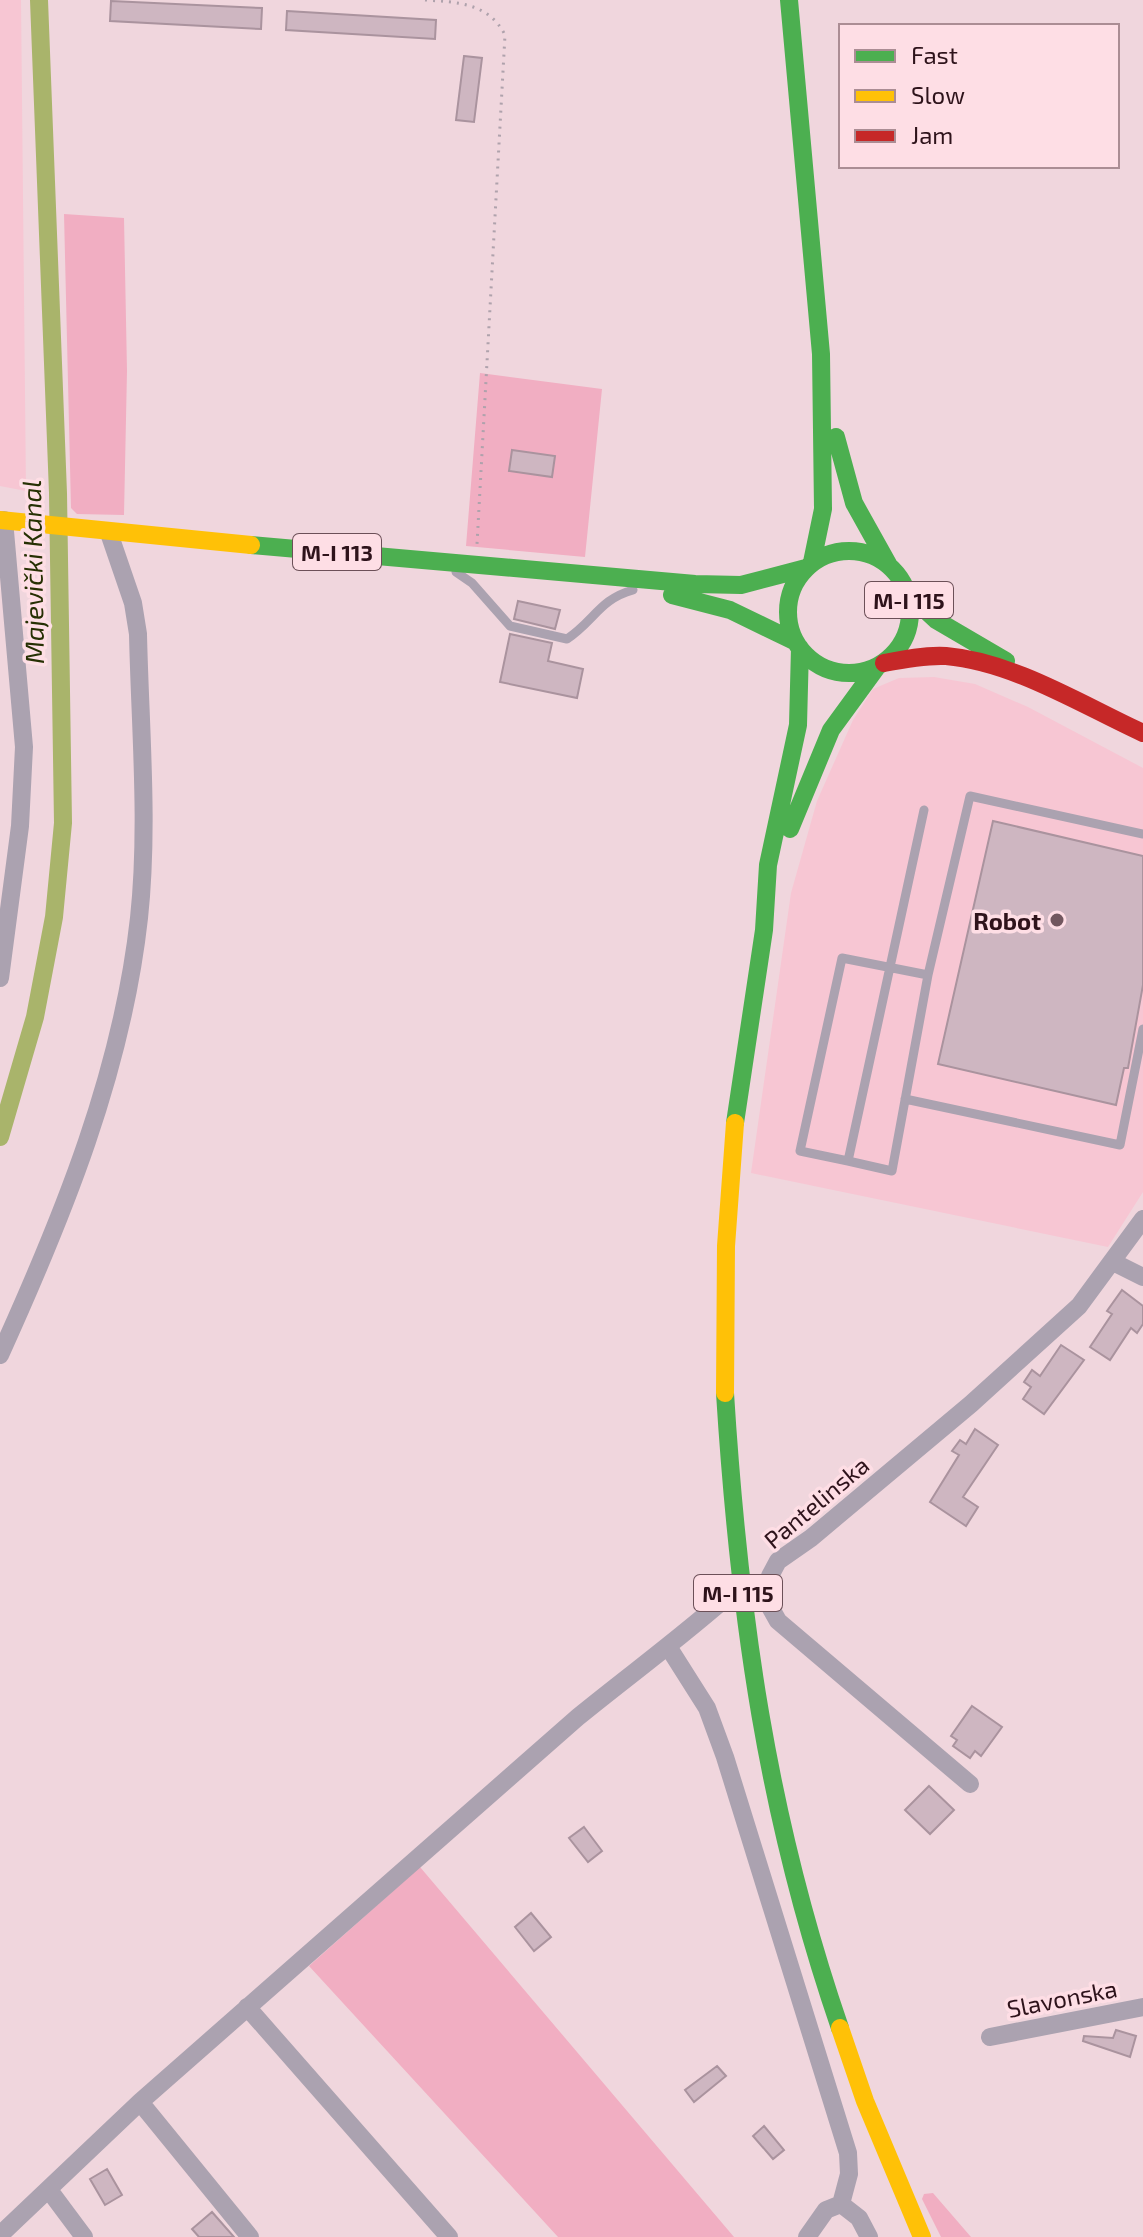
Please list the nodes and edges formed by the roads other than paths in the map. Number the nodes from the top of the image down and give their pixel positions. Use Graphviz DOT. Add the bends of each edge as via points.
graph roads {
  1 [pos="789,0"];
  2 [pos="821,354"];
  3 [pos="2,520"];
  4 [pos="109,533"];
  5 [pos="439,560"];
  6 [pos="888,564"];
  7 [pos="809,565"];
  8 [pos="590,576"];
  9 [pos="641,588"];
  10 [pos="908,594"];
  11 [pos="798,645"];
  12 [pos="880,665"];
  13 [pos="1092,711"];
  14 [pos="1143,733"];
  15 [pos="924,810"];
  16 [pos="1143,834"];
  17 [pos="765,923"];
  18 [pos="889,968"];
  19 [pos="928,975"];
  20 [pos="0,978"];
  21 [pos="1143,1029"];
  22 [pos="905,1099"];
  23 [pos="848,1161"];
  24 [pos="1143,1219"];
  25 [pos="1113,1262"];
  26 [pos="1143,1277"];
  27 [pos="0,1355"];
  28 [pos="737,1588"];
  29 [pos="669,1648"];
  30 [pos="970,1784"];
  31 [pos="247,2007"];
  32 [pos="1143,2007"];
  33 [pos="990,2037"];
  34 [pos="140,2102"];
  35 [pos="49,2190"];
  36 [pos="841,2204"];
  37 [pos="0,2235"];
  38 [pos="84,2237"];
  39 [pos="250,2237"];
  40 [pos="449,2237"];
  41 [pos="807,2237"];
  42 [pos="869,2237"];
  43 [pos="922,2237"];
  1 -- 2 [label="main road, M-I 115"];
  2 -- 6 [label="main road, M-I 115" via="844,483"];
  2 -- 7 [label="main road, M-I 115" via="823,509"];
  3 -- 4 [label="main road, M-I 113"];
  3 -- 20 [label="street" via="24,747 20,826"];
  4 -- 5 [label="main road, M-I 113"];
  4 -- 27 [label="street" via="138,634 139,918 106,1082 90,1134 51,1243"];
  5 -- 8 [label="main road, M-I 113"];
  5 -- 9 [label="lane" via="472,583 510,626 567,639 613,595"];
  6 -- 7 [label="main road, M-I 115" via="850,550 830,553"];
  6 -- 10 [label="main road, M-I 115"];
  7 -- 8 [label="main road, M-I 113" via="741,585"];
  7 -- 11 [label="main road, M-I 115" via="788,603"];
  8 -- 9 [label="main road, M-I 113"];
  9 -- 11 [label="main road, M-I 113" via="730,610"];
  10 -- 12 [label="main road, M-I 115" via="907,632 898,650"];
  10 -- 13 [label="main road" via="936,620"];
  11 -- 12 [label="main road" via="812,660 835,671 861,672"];
  11 -- 17 [label="main road, M-I 115" via="800,707 768,867"];
  12 -- 13 [label="main road" via="918,656 956,658"];
  12 -- 17 [label="main road, M-I 115" via="837,720 812,771 792,821"];
  13 -- 14 [label="main road"];
  15 -- 18 [label="lane"];
  16 -- 19 [label="lane" via="970,796"];
  17 -- 28 [label="main road, M-I 115" via="738,1097 725,1253 723,1391"];
  18 -- 19 [label="lane"];
  18 -- 23 [label="lane"];
  18 -- 23 [label="lane" via="842,958 800,1151"];
  19 -- 22 [label="lane"];
  21 -- 22 [label="lane" via="1120,1145"];
  22 -- 23 [label="lane" via="892,1171"];
  24 -- 25 [label="street, Pantelinska"];
  25 -- 26 [label="street"];
  25 -- 30 [label="street, Pantelinska" via="1079,1306 971,1404 778,1561 770,1576 769,1605 785,1629"];
  28 -- 29 [label="street"];
  28 -- 43 [label="main road, M-I 115" via="768,1777 819,1976 854,2076"];
  29 -- 31 [label="street" via="578,1717"];
  29 -- 36 [label="street" via="707,1708 725,1757 826,2077 848,2153"];
  31 -- 34 [label="street"];
  31 -- 40 [label="street"];
  32 -- 33 [label="street, Slavonska"];
  34 -- 35 [label="street"];
  34 -- 39 [label="street"];
  35 -- 37 [label="street"];
  35 -- 38 [label="street"];
  36 -- 41 [label="street" via="826,2210"];
  36 -- 42 [label="street" via="859,2218"];
}
